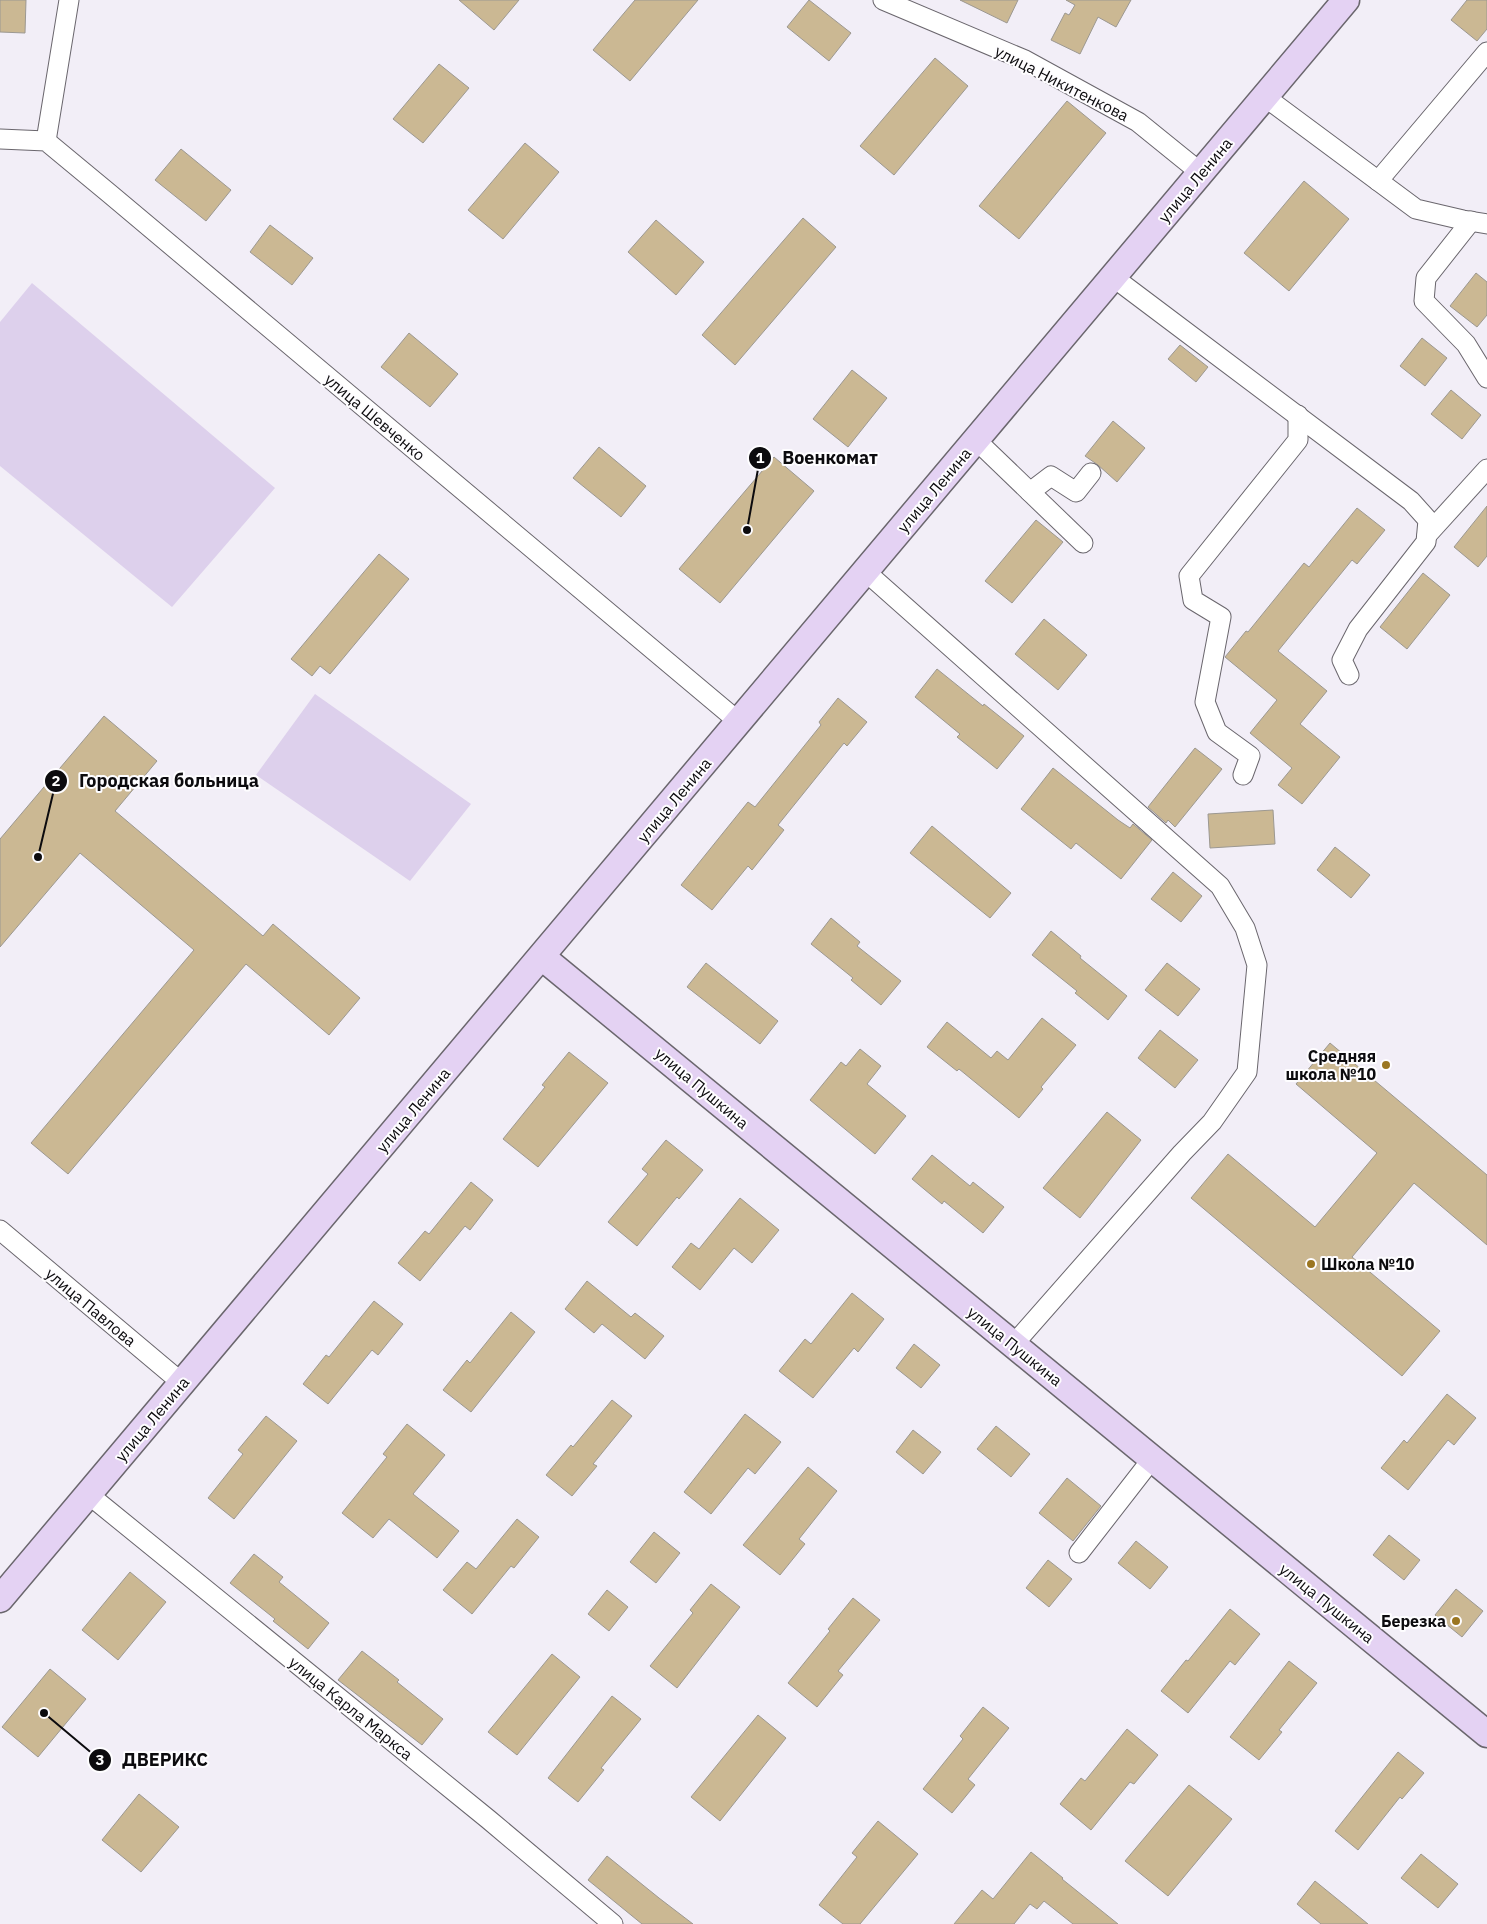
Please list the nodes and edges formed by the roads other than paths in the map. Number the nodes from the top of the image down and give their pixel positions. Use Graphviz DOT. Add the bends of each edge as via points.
graph roads {
  1 [pos="69,0"];
  2 [pos="883,0"];
  3 [pos="1346,0"];
  4 [pos="1487,52"];
  5 [pos="1265,97"];
  6 [pos="0,139"];
  7 [pos="46,142"];
  8 [pos="1201,173"];
  9 [pos="1378,181"];
  10 [pos="1479,223"];
  11 [pos="1113,277"];
  12 [pos="1487,378"];
  13 [pos="1298,415"];
  14 [pos="976,440"];
  15 [pos="1487,469"];
  16 [pos="1091,472"];
  17 [pos="1030,492"];
  18 [pos="1427,535"];
  19 [pos="1083,543"];
  20 [pos="866,572"];
  21 [pos="1349,675"];
  22 [pos="739,722"];
  23 [pos="1243,775"];
  24 [pos="542,957"];
  25 [pos="0,1230"];
  26 [pos="1014,1345"];
  27 [pos="182,1383"];
  28 [pos="1152,1459"];
  29 [pos="88,1494"];
  30 [pos="1079,1553"];
  31 [pos="0,1599"];
  32 [pos="1487,1734"];
  33 [pos="613,1924"];
  1 -- 7 [label="street"];
  2 -- 8 [label="street, улица Никитенкова" via="1025,60 1138,122"];
  3 -- 5 [label="street, улица Ленина"];
  4 -- 9 [label="street"];
  5 -- 8 [label="street, улица Ленина"];
  5 -- 9 [label="street"];
  6 -- 7 [label="street"];
  7 -- 22 [label="street, улица Шевченко"];
  8 -- 11 [label="street, улица Ленина"];
  9 -- 10 [label="street" via="1416,208"];
  10 -- 12 [label="street" via="1426,278 1424,301 1466,344"];
  11 -- 13 [label="street"];
  11 -- 14 [label="street, улица Ленина"];
  13 -- 18 [label="street" via="1412,501 1428,520"];
  13 -- 23 [label="street" via="1298,440 1190,576 1193,600 1221,617 1206,702 1217,732 1250,756"];
  14 -- 17 [label="street"];
  14 -- 20 [label="street, улица Ленина"];
  15 -- 18 [label="street"];
  16 -- 17 [label="street" via="1076,492 1051,476"];
  17 -- 19 [label="street"];
  18 -- 21 [label="street" via="1426,542 1358,629 1342,660"];
  20 -- 22 [label="street, улица Ленина"];
  20 -- 26 [label="street" via="1220,886 1245,928 1257,965 1247,1072 1212,1122"];
  22 -- 24 [label="street, улица Ленина"];
  24 -- 26 [label="street, улица Пушкина"];
  24 -- 27 [label="street, улица Ленина"];
  25 -- 27 [label="street, улица Павлова"];
  26 -- 28 [label="street, улица Пушкина"];
  27 -- 29 [label="street, улица Ленина"];
  28 -- 30 [label="street"];
  28 -- 32 [label="street, улица Пушкина"];
  29 -- 31 [label="street, улица Ленина"];
  29 -- 33 [label="street, улица Карла Маркса"];
}
